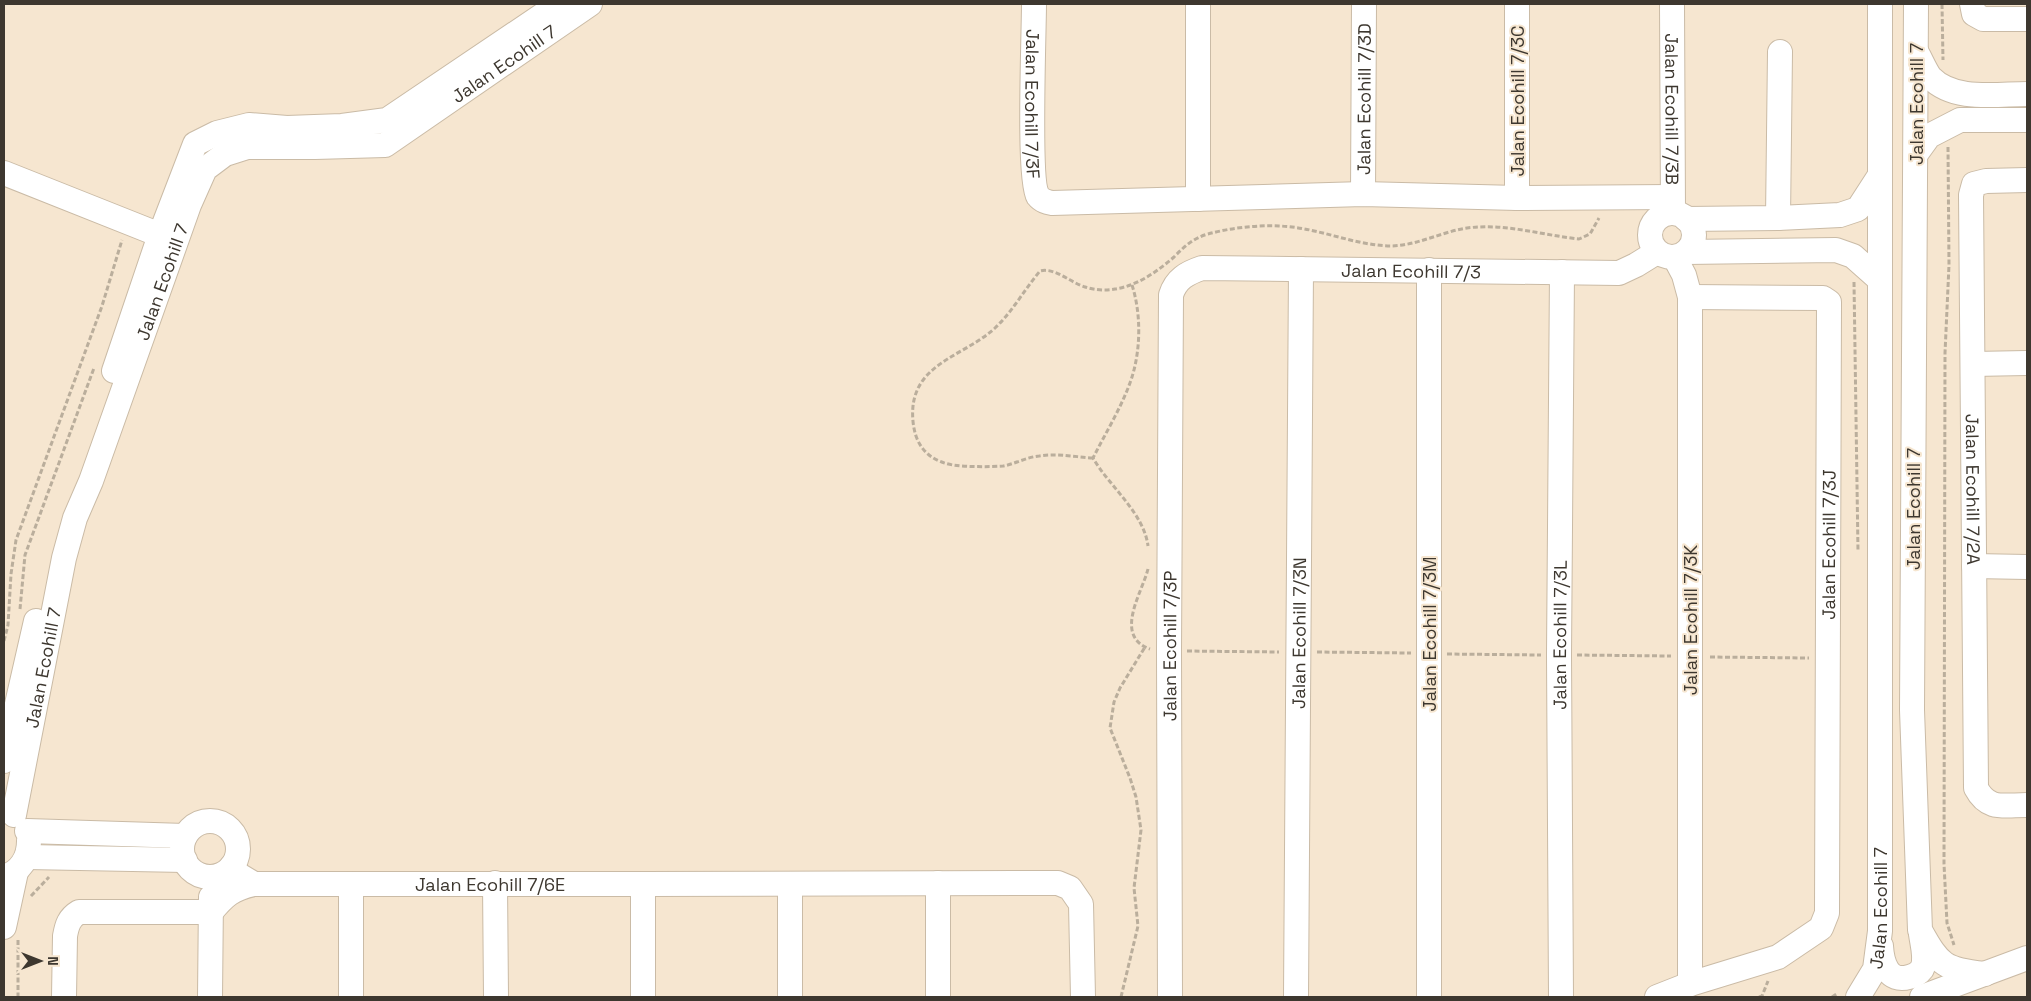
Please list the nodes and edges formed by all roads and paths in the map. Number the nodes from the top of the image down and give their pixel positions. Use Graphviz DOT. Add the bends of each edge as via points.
graph roads {
  1 [pos="559,4"];
  2 [pos="590,4"];
  3 [pos="1034,4"];
  4 [pos="1198,4"];
  5 [pos="1364,4"];
  6 [pos="1517,4"];
  7 [pos="1672,4"];
  8 [pos="1880,4"];
  9 [pos="1916,4"];
  10 [pos="1942,4"];
  11 [pos="1972,4"];
  12 [pos="2027,20"];
  13 [pos="1916,51"];
  14 [pos="1780,52"];
  15 [pos="1943,62"];
  16 [pos="2027,94"];
  17 [pos="2027,120"];
  18 [pos="1948,124"];
  19 [pos="1916,154"];
  20 [pos="4,173"];
  21 [pos="1880,175"];
  22 [pos="2027,180"];
  23 [pos="1363,194"];
  24 [pos="1517,198"];
  25 [pos="1198,199"];
  26 [pos="1677,210"];
  27 [pos="1778,218"];
  28 [pos="160,235"];
  29 [pos="130,243"];
  30 [pos="1673,254"];
  31 [pos="1853,256"];
  32 [pos="1301,269"];
  33 [pos="1429,270"];
  34 [pos="1562,272"];
  35 [pos="1880,280"];
  36 [pos="1132,285"];
  37 [pos="1171,295"];
  38 [pos="1690,296"];
  39 [pos="96,360"];
  40 [pos="2027,363"];
  41 [pos="1972,364"];
  42 [pos="1149,552"];
  43 [pos="1858,554"];
  44 [pos="1149,566"];
  45 [pos="1974,566"];
  46 [pos="2027,567"];
  47 [pos="19,614"];
  48 [pos="4,641"];
  49 [pos="1145,647"];
  50 [pos="1299,652"];
  51 [pos="1169,653"];
  52 [pos="1429,654"];
  53 [pos="1559,655"];
  54 [pos="1690,656"];
  55 [pos="1828,658"];
  56 [pos="4,761"];
  57 [pos="2027,805"];
  58 [pos="15,818"];
  59 [pos="185,836"];
  60 [pos="185,860"];
  61 [pos="16,869"];
  62 [pos="221,871"];
  63 [pos="495,883"];
  64 [pos="938,883"];
  65 [pos="254,884"];
  66 [pos="351,884"];
  67 [pos="643,884"];
  68 [pos="790,884"];
  69 [pos="211,912"];
  70 [pos="4,927"];
  71 [pos="1920,930"];
  72 [pos="1880,931"];
  73 [pos="1957,951"];
  74 [pos="2027,958"];
  75 [pos="1985,974"];
  76 [pos="1690,984"];
  77 [pos="1849,994"];
  78 [pos="64,997"];
  79 [pos="210,997"];
  80 [pos="351,997"];
  81 [pos="496,997"];
  82 [pos="643,997"];
  83 [pos="790,997"];
  84 [pos="938,997"];
  85 [pos="1083,997"];
  86 [pos="1121,997"];
  87 [pos="1170,997"];
  88 [pos="1296,997"];
  89 [pos="1429,997"];
  90 [pos="1561,997"];
  91 [pos="1657,997"];
  92 [pos="1832,997"];
  93 [pos="1922,997"];
  1 -- 28 [label="street" via="386,120 342,126 249,126 217,133 196,144"];
  2 -- 58 [label="street, Jalan Ecohill 7" via="384,145 247,146 225,154 206,169 189,205 98,463 75,518 62,567"];
  3 -- 25 [label="street, Jalan Ecohill 7/3F" via="1033,163 1038,196 1052,203"];
  4 -- 25 [label="street"];
  5 -- 23 [label="street, Jalan Ecohill 7/3D"];
  6 -- 24 [label="street, Jalan Ecohill 7/3C"];
  7 -- 26 [label="street, Jalan Ecohill 7/3B"];
  8 -- 21 [label="street, Jalan Ecohill 7"];
  9 -- 13 [label="street, Jalan Ecohill 7"];
  10 -- 15 [label="path"];
  11 -- 12 [label="street" via="1974,14 1983,20"];
  13 -- 16 [label="street" via="1929,76 1943,88 1960,94"];
  13 -- 19 [label="street, Jalan Ecohill 7"];
  14 -- 27 [label="street"];
  17 -- 18 [label="street" via="1960,120"];
  18 -- 19 [label="street" via="1929,136"];
  18 -- 73 [label="path" via="1944,864 1947,922"];
  19 -- 71 [label="street, Jalan Ecohill 7" via="1912,710"];
  20 -- 28 [label="street"];
  21 -- 27 [label="street" via="1858,209 1840,215"];
  21 -- 35 [label="street, Jalan Ecohill 7"];
  22 -- 41 [label="street, Jalan Ecohill 7/2A" via="1974,184 1971,195"];
  23 -- 24 [label="street"];
  23 -- 25 [label="street"];
  24 -- 26 [label="street"];
  26 -- 27 [label="street"];
  26 -- 30 [label="street" via="1690,224 1694,235 1693,242"];
  26 -- 30 [label="street" via="1660,216 1651,227 1650,241"];
  28 -- 56 [label="street" via="51,545"];
  29 -- 48 [label="path" via="122,240 118,248 102,306 16,540"];
  30 -- 31 [label="street" via="1836,250"];
  30 -- 34 [label="street, Jalan Ecohill 7/3" via="1619,273"];
  30 -- 38 [label="street, Jalan Ecohill 7/3K"];
  31 -- 35 [label="street"];
  31 -- 43 [label="path"];
  32 -- 33 [label="street, Jalan Ecohill 7/3"];
  32 -- 37 [label="street, Jalan Ecohill 7/3" via="1202,268 1174,284"];
  32 -- 50 [label="street, Jalan Ecohill 7/3N"];
  33 -- 34 [label="street, Jalan Ecohill 7/3"];
  33 -- 52 [label="street, Jalan Ecohill 7/3M"];
  34 -- 53 [label="street, Jalan Ecohill 7/3L"];
  35 -- 72 [label="street, Jalan Ecohill 7"];
  36 -- 42 [label="path" via="1136,297 1138,353 1132,378 1093,458 1134,514 1147,536"];
  37 -- 51 [label="street, Jalan Ecohill 7/3P"];
  38 -- 54 [label="street, Jalan Ecohill 7/3K"];
  38 -- 55 [label="street, Jalan Ecohill 7/3J" via="1823,298 1829,302"];
  39 -- 47 [label="path" via="25,555"];
  40 -- 41 [label="street"];
  41 -- 45 [label="street, Jalan Ecohill 7/2A"];
  44 -- 49 [label="path" via="1131,619 1131,631"];
  45 -- 46 [label="street"];
  45 -- 57 [label="street, Jalan Ecohill 7/2A" via="1976,788 1981,798 1993,805"];
  49 -- 51 [label="path"];
  49 -- 86 [label="path" via="1117,695 1110,728 1134,791 1141,830 1134,888 1138,926"];
  50 -- 51 [label="path"];
  50 -- 52 [label="path"];
  50 -- 88 [label="street, Jalan Ecohill 7/3N"];
  51 -- 87 [label="street, Jalan Ecohill 7/3P"];
  52 -- 53 [label="path"];
  52 -- 89 [label="street, Jalan Ecohill 7/3M"];
  53 -- 54 [label="path"];
  53 -- 90 [label="street, Jalan Ecohill 7/3L"];
  54 -- 55 [label="path"];
  54 -- 76 [label="street, Jalan Ecohill 7/3K"];
  55 -- 76 [label="street, Jalan Ecohill 7/3J" via="1827,913 1821,928 1778,957"];
  58 -- 59 [label="street"];
  58 -- 61 [label="street, Jalan Ecohill 7" via="29,844"];
  59 -- 60 [label="street"];
  59 -- 62 [label="street" via="198,824 215,821 223,824 235,837 238,854"];
  60 -- 61 [label="street"];
  60 -- 62 [label="street" via="196,873"];
  61 -- 70 [label="street"];
  62 -- 65 [label="street" via="239,875"];
  62 -- 69 [label="street"];
  63 -- 66 [label="street, Jalan Ecohill 7/6E"];
  63 -- 67 [label="street, Jalan Ecohill 7/6E"];
  63 -- 81 [label="street"];
  64 -- 68 [label="street, Jalan Ecohill 7/6E"];
  64 -- 84 [label="street"];
  64 -- 85 [label="street, Jalan Ecohill 7/6E" via="1058,883 1070,888 1081,904"];
  65 -- 66 [label="street, Jalan Ecohill 7/6E"];
  65 -- 69 [label="street, Jalan Ecohill 7/6E" via="230,892"];
  66 -- 80 [label="street"];
  67 -- 68 [label="street, Jalan Ecohill 7/6E"];
  67 -- 82 [label="street"];
  68 -- 83 [label="street"];
  69 -- 78 [label="street" via="79,912 66,926"];
  69 -- 79 [label="street"];
  71 -- 72 [label="street" via="1922,968 1915,975 1903,979 1887,971 1882,959"];
  71 -- 75 [label="street, Jalan Ecohill 7" via="1932,952 1945,966 1957,971"];
  72 -- 77 [label="street, Jalan Ecohill 7" via="1876,968"];
  74 -- 75 [label="street"];
  75 -- 93 [label="street"];
  76 -- 91 [label="street"];
  77 -- 92 [label="path"];
}
